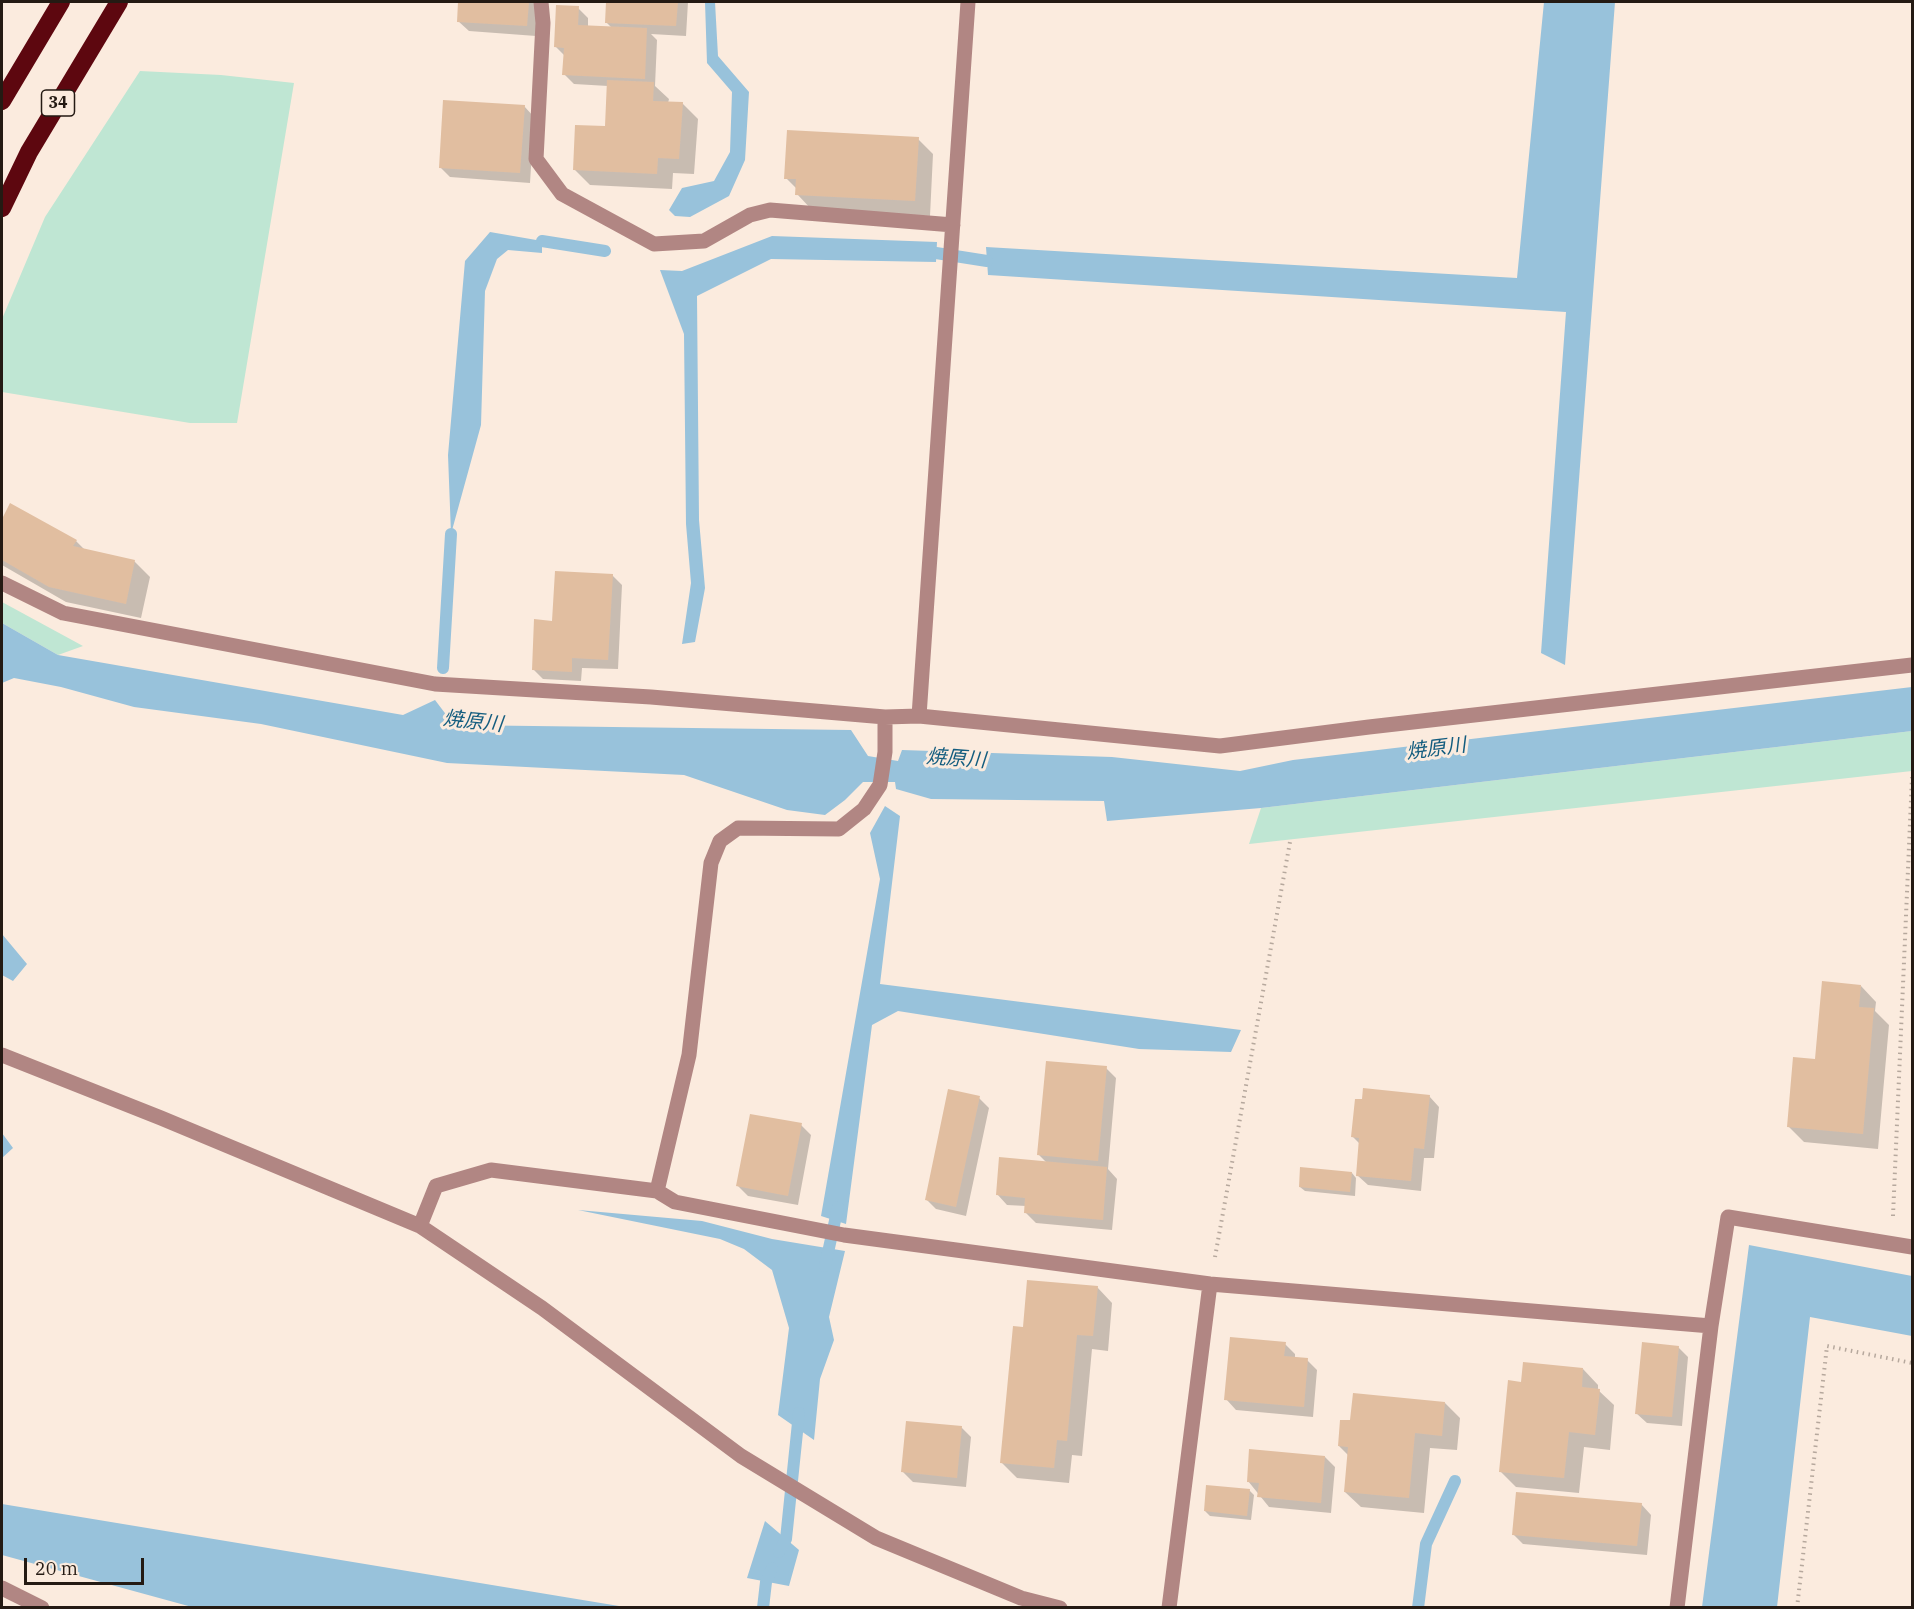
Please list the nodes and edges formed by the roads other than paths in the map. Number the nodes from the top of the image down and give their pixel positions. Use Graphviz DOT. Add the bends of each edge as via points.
graph roads {
  1 [pos="61,2"];
  2 [pos="119,2"];
  3 [pos="541,2"];
  4 [pos="968,2"];
  5 [pos="2,101"];
  6 [pos="2,208"];
  7 [pos="952,225"];
  8 [pos="2,583"];
  9 [pos="1912,665"];
  10 [pos="919,716"];
  11 [pos="885,717"];
  12 [pos="2,1055"];
  13 [pos="657,1191"];
  14 [pos="420,1226"];
  15 [pos="1912,1247"];
  16 [pos="1210,1284"];
  17 [pos="1711,1326"];
  18 [pos="2,1588"];
  19 [pos="42,1608"];
  20 [pos="1060,1608"];
  21 [pos="1169,1608"];
  22 [pos="1677,1608"];
  1 -- 5 [label="highway"];
  2 -- 6 [label="highway, 34" via="29,152"];
  3 -- 7 [label="street" via="536,159 562,194 654,244 704,241 750,215 770,210"];
  4 -- 7 [label="street"];
  7 -- 10 [label="street"];
  8 -- 11 [label="street" via="63,613 435,684"];
  9 -- 10 [label="street" via="1220,746"];
  10 -- 11 [label="street"];
  11 -- 13 [label="street" via="880,785 864,809 839,829 738,828 720,842 711,863 689,1055"];
  12 -- 14 [label="street"];
  13 -- 14 [label="street" via="491,1170 436,1186"];
  13 -- 16 [label="street" via="675,1202 819,1231"];
  14 -- 20 [label="street" via="542,1308 741,1456 876,1538 1021,1598"];
  15 -- 17 [label="street" via="1728,1217"];
  16 -- 17 [label="street"];
  16 -- 21 [label="street"];
  17 -- 22 [label="street"];
  18 -- 19 [label="street"];
}
